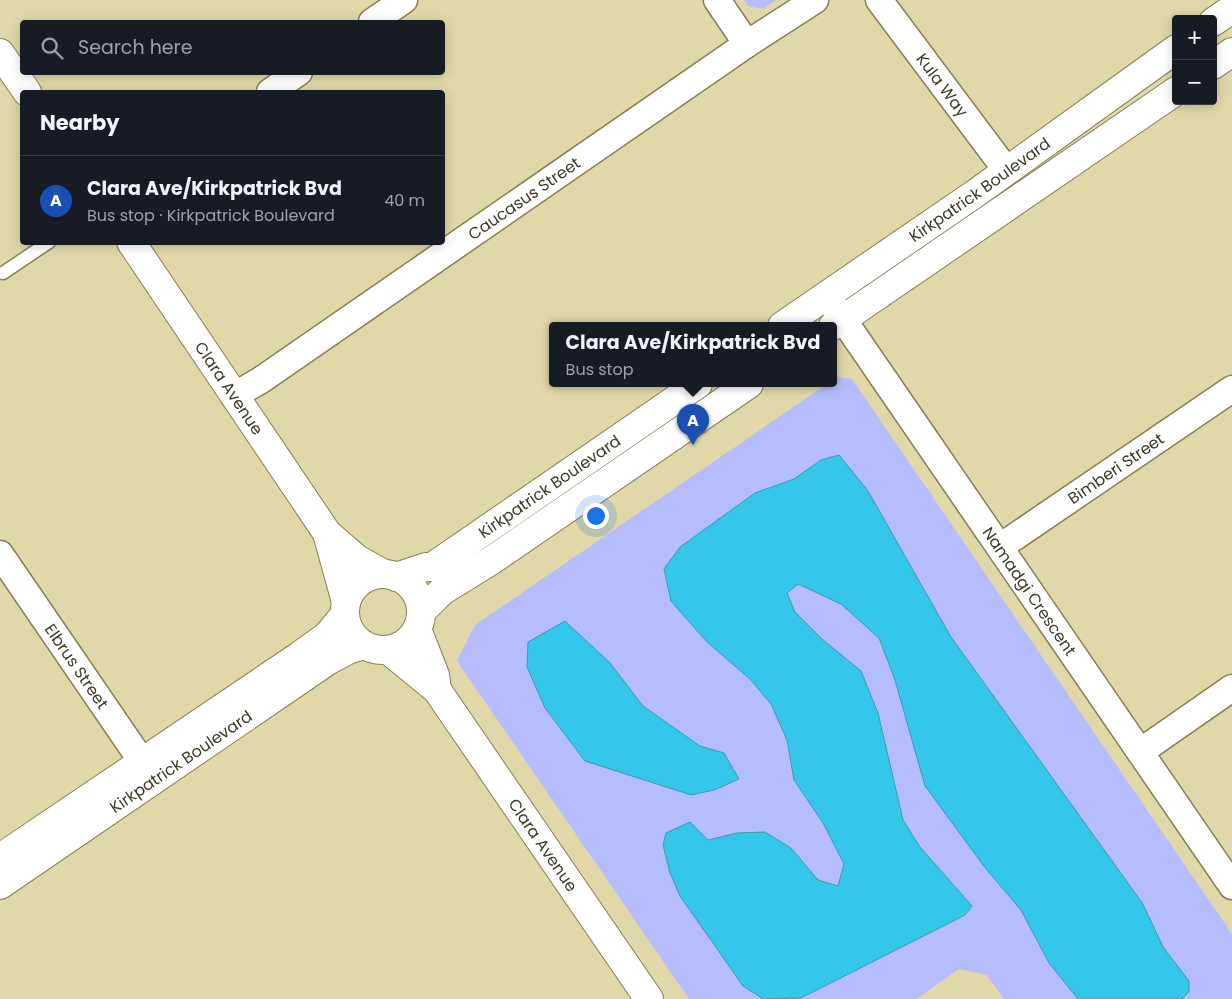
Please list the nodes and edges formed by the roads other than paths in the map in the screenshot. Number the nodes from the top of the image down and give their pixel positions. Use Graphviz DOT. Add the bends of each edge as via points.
graph roads {
  1 [pos="404,0"];
  2 [pos="717,0"];
  3 [pos="815,0"];
  4 [pos="879,0"];
  5 [pos="1232,9"];
  6 [pos="1217,19"];
  7 [pos="375,20"];
  8 [pos="747,44"];
  9 [pos="1172,52"];
  10 [pos="1232,52"];
  11 [pos="0,54"];
  12 [pos="1217,62"];
  13 [pos="295,75"];
  14 [pos="26,90"];
  15 [pos="273,90"];
  16 [pos="1172,94"];
  17 [pos="1007,171"];
  18 [pos="45,245"];
  19 [pos="133,245"];
  20 [pos="3,274"];
  21 [pos="826,296"];
  22 [pos="788,322"];
  23 [pos="838,323"];
  24 [pos="694,387"];
  25 [pos="745,387"];
  26 [pos="1232,389"];
  27 [pos="234,396"];
  28 [pos="327,533"];
  29 [pos="1000,547"];
  30 [pos="0,554"];
  31 [pos="390,576"];
  32 [pos="345,608"];
  33 [pos="419,621"];
  34 [pos="376,648"];
  35 [pos="1232,688"];
  36 [pos="438,690"];
  37 [pos="1140,752"];
  38 [pos="148,770"];
  39 [pos="0,858"];
  40 [pos="0,885"];
  41 [pos="1232,886"];
  42 [pos="649,999"];
  1 -- 7 [label="street"];
  2 -- 8 [label="street"];
  3 -- 8 [label="street, Caucasus Street"];
  4 -- 17 [label="street, Kula Way"];
  5 -- 6 [label="street"];
  8 -- 27 [label="street, Caucasus Street"];
  9 -- 17 [label="street, Kirkpatrick Boulevard"];
  10 -- 12 [label="street"];
  11 -- 14 [label="street"];
  13 -- 15 [label="street"];
  16 -- 23 [label="street, Kirkpatrick Boulevard"];
  17 -- 21 [label="street, Kirkpatrick Boulevard"];
  18 -- 20 [label="lane"];
  19 -- 27 [label="street, Clara Avenue"];
  21 -- 22 [label="street, Kirkpatrick Boulevard"];
  21 -- 23 [label="street, Namadgi Crescent"];
  23 -- 29 [label="street, Namadgi Crescent"];
  24 -- 31 [label="street, Kirkpatrick Boulevard" via="432,567"];
  25 -- 33 [label="street, Kirkpatrick Boulevard" via="442,591"];
  26 -- 29 [label="street, Bimberi Street"];
  27 -- 28 [label="street, Clara Avenue"];
  28 -- 31 [label="street, Clara Avenue" via="357,559"];
  28 -- 32 [label="street, Clara Avenue"];
  29 -- 37 [label="street, Namadgi Crescent"];
  30 -- 38 [label="street, Elbrus Street"];
  31 -- 32 [label="street" via="372,576 360,582"];
  31 -- 33 [label="street" via="408,583 416,593"];
  32 -- 34 [label="street" via="351,632"];
  32 -- 38 [label="street, Kirkpatrick Boulevard" via="327,636"];
  33 -- 34 [label="street" via="410,639 400,647"];
  33 -- 36 [label="street, Clara Avenue"];
  34 -- 36 [label="street, Clara Avenue"];
  34 -- 38 [label="street, Kirkpatrick Boulevard" via="350,649 329,660"];
  35 -- 37 [label="street"];
  36 -- 42 [label="street, Clara Avenue"];
  37 -- 41 [label="street, Namadgi Crescent"];
  38 -- 39 [label="street, Kirkpatrick Boulevard"];
  38 -- 40 [label="street, Kirkpatrick Boulevard"];
}
